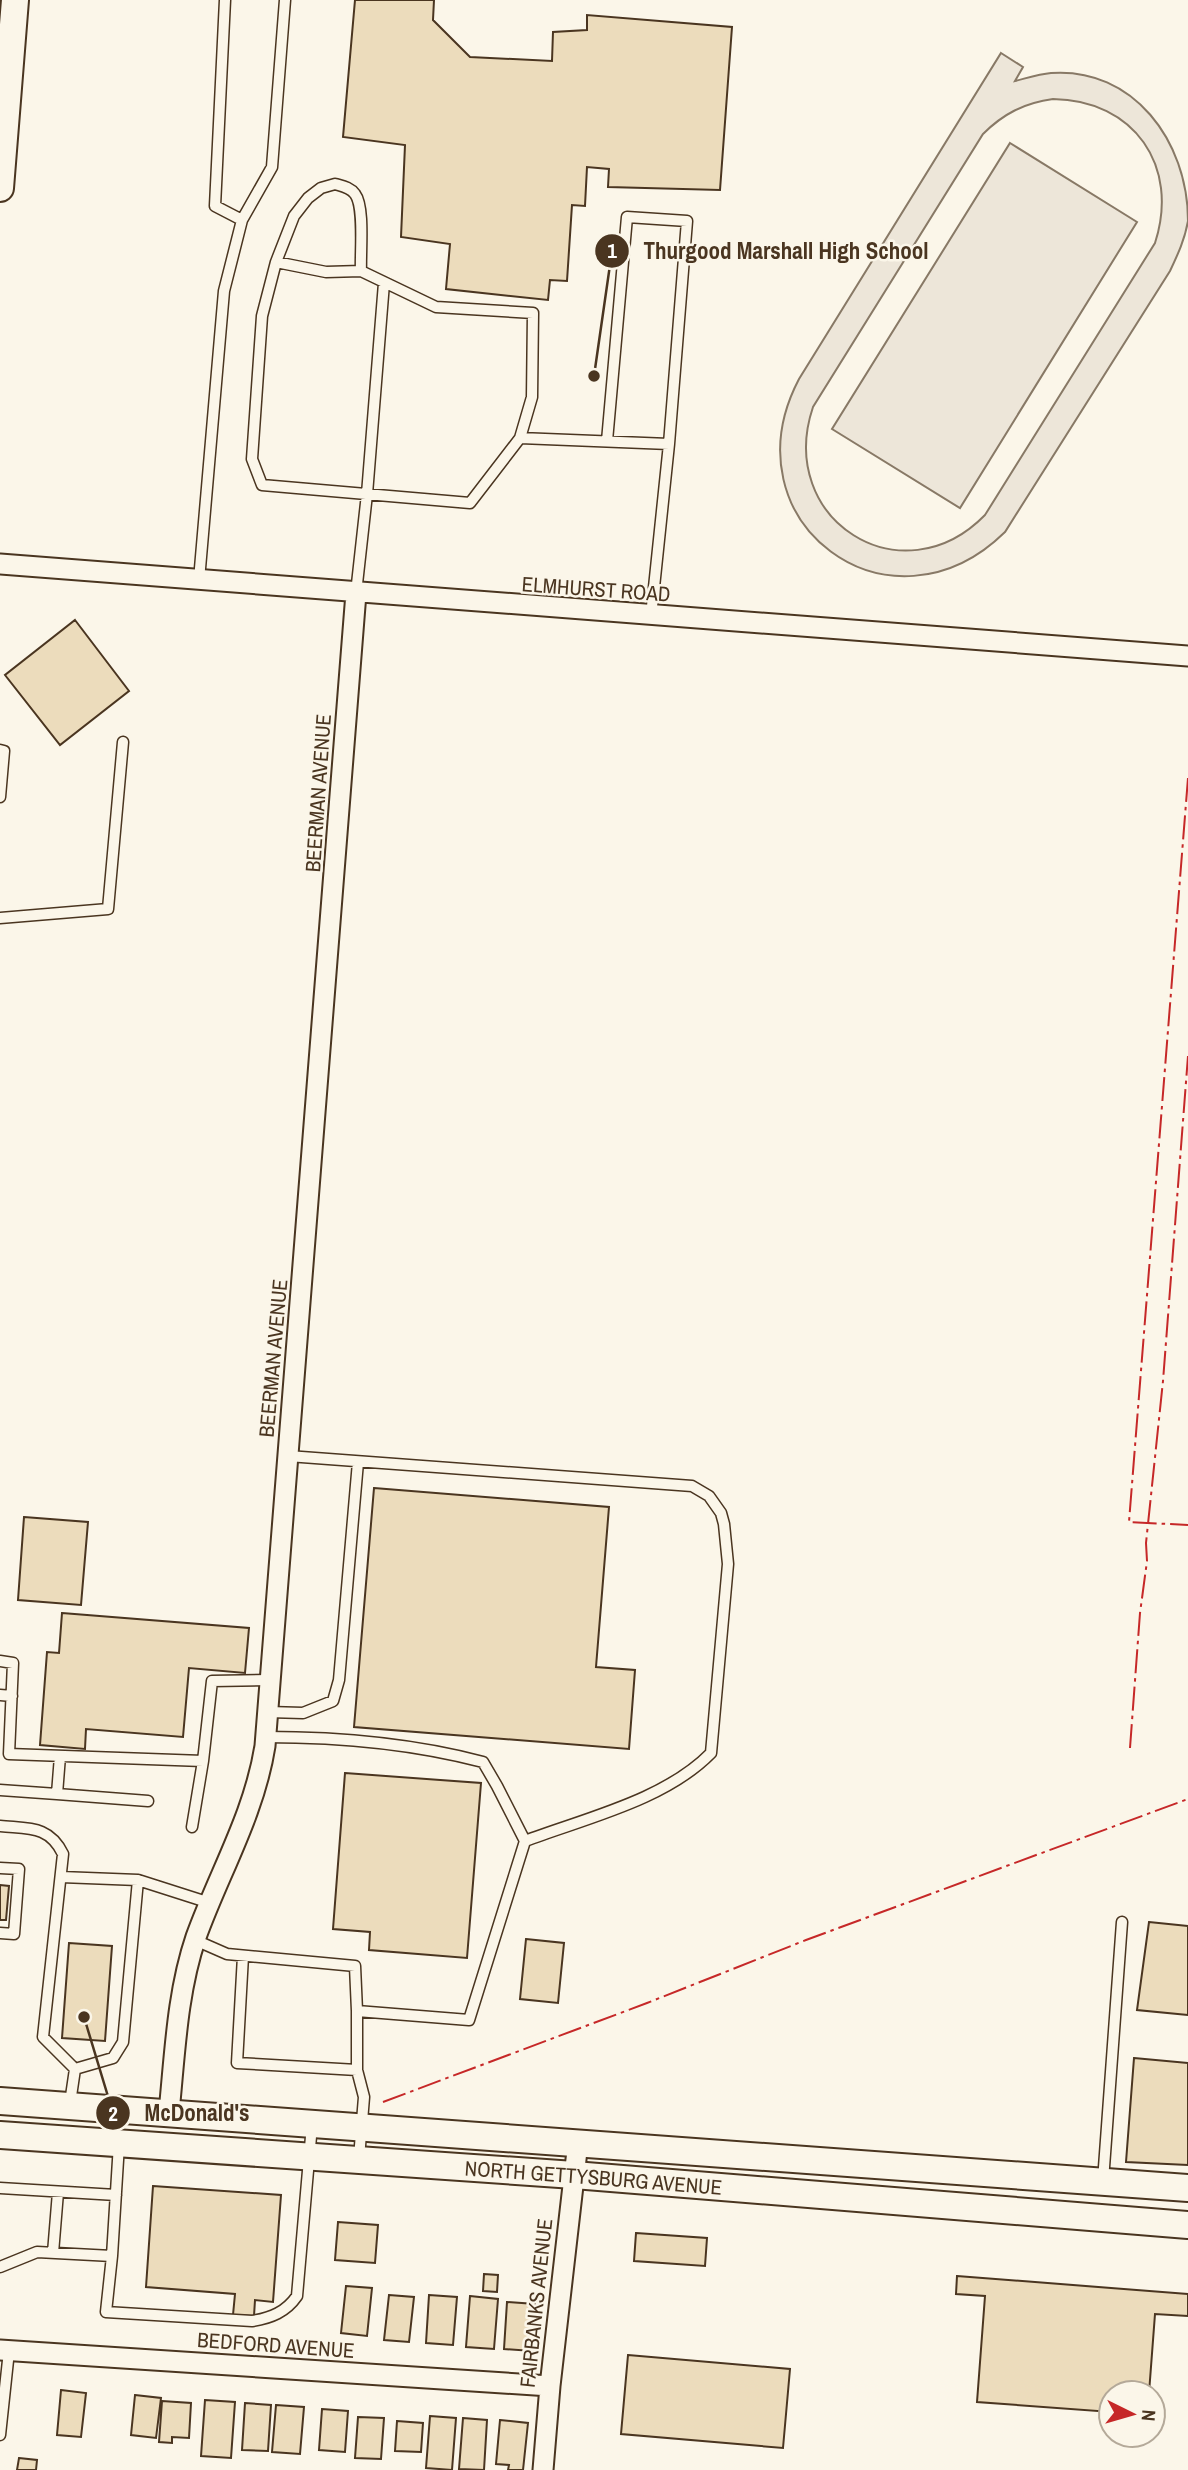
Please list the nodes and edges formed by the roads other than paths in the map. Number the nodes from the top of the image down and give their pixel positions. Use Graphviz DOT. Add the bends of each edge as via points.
graph roads {
  1 [pos="15,0"];
  2 [pos="225,0"];
  3 [pos="285,0"];
  4 [pos="0,188"];
  5 [pos="242,220"];
  6 [pos="276,262"];
  7 [pos="361,271"];
  8 [pos="384,283"];
  9 [pos="520,438"];
  10 [pos="607,441"];
  11 [pos="669,444"];
  12 [pos="367,494"];
  13 [pos="0,564"];
  14 [pos="199,580"];
  15 [pos="356,593"];
  16 [pos="651,616"];
  17 [pos="1188,656"];
  18 [pos="123,742"];
  19 [pos="2,750"];
  20 [pos="0,797"];
  21 [pos="0,918"];
  22 [pos="288,1456"];
  23 [pos="358,1462"];
  24 [pos="0,1661"];
  25 [pos="270,1680"];
  26 [pos="0,1695"];
  27 [pos="12,1696"];
  28 [pos="268,1712"];
  29 [pos="266,1737"];
  30 [pos="4,1754"];
  31 [pos="60,1756"];
  32 [pos="203,1760"];
  33 [pos="0,1790"];
  34 [pos="57,1794"];
  35 [pos="148,1801"];
  36 [pos="0,1826"];
  37 [pos="192,1827"];
  38 [pos="524,1841"];
  39 [pos="0,1868"];
  40 [pos="61,1877"];
  41 [pos="138,1880"];
  42 [pos="210,1903"];
  43 [pos="1122,1922"];
  44 [pos="0,1933"];
  45 [pos="195,1940"];
  46 [pos="243,1956"];
  47 [pos="357,2011"];
  48 [pos="75,2069"];
  49 [pos="357,2070"];
  50 [pos="0,2101"];
  51 [pos="69,2105"];
  52 [pos="169,2112"];
  53 [pos="312,2122"];
  54 [pos="361,2126"];
  55 [pos="0,2135"];
  56 [pos="578,2142"];
  57 [pos="119,2143"];
  58 [pos="308,2156"];
  59 [pos="358,2160"];
  60 [pos="573,2175"];
  61 [pos="1103,2182"];
  62 [pos="0,2188"];
  63 [pos="1188,2188"];
  64 [pos="58,2192"];
  65 [pos="116,2195"];
  66 [pos="1188,2225"];
  67 [pos="53,2253"];
  68 [pos="112,2256"];
  69 [pos="0,2267"];
  70 [pos="4,2350"];
  71 [pos="550,2386"];
  72 [pos="0,2435"];
  73 [pos="543,2470"];
  1 -- 4 [label="main road"];
  2 -- 5 [label="lane" via="215,206"];
  3 -- 5 [label="lane" via="272,167"];
  5 -- 14 [label="lane" via="224,291"];
  6 -- 7 [label="lane" via="326,272"];
  6 -- 7 [label="lane" via="294,216 308,198 335,184 355,195 359,207"];
  6 -- 12 [label="lane" via="262,316 252,459 262,485"];
  7 -- 8 [label="lane"];
  8 -- 9 [label="lane" via="436,307 533,313 532,397"];
  8 -- 12 [label="lane"];
  9 -- 10 [label="lane"];
  9 -- 12 [label="lane" via="470,503"];
  10 -- 11 [label="lane"];
  10 -- 11 [label="lane" via="627,217 687,221"];
  11 -- 16 [label="lane"];
  12 -- 15 [label="lane"];
  13 -- 14 [label="street, ELMHURST ROAD"];
  14 -- 15 [label="street, ELMHURST ROAD"];
  15 -- 16 [label="street, ELMHURST ROAD"];
  15 -- 22 [label="street, BEERMAN AVENUE"];
  16 -- 17 [label="street, ELMHURST ROAD"];
  18 -- 21 [label="lane" via="108,909"];
  19 -- 20 [label="lane"];
  22 -- 23 [label="lane"];
  22 -- 25 [label="street, BEERMAN AVENUE"];
  23 -- 28 [label="lane" via="339,1680 333,1701 303,1713"];
  23 -- 38 [label="lane" via="692,1486 709,1496 721,1513 728,1564 711,1753 693,1771 648,1797"];
  24 -- 27 [label="lane" via="13,1664"];
  25 -- 28 [label="street, BEERMAN AVENUE"];
  25 -- 32 [label="lane" via="212,1681"];
  26 -- 27 [label="lane"];
  27 -- 30 [label="lane"];
  28 -- 29 [label="street, BEERMAN AVENUE"];
  29 -- 38 [label="lane" via="329,1737 435,1750 483,1762"];
  29 -- 42 [label="street, BEERMAN AVENUE" via="255,1793"];
  30 -- 31 [label="lane"];
  31 -- 32 [label="lane"];
  31 -- 34 [label="lane"];
  32 -- 37 [label="lane"];
  33 -- 34 [label="lane"];
  34 -- 35 [label="lane"];
  36 -- 40 [label="lane" via="40,1830 56,1840 63,1854"];
  38 -- 47 [label="lane" via="469,2020"];
  39 -- 44 [label="lane" via="19,1869 14,1934"];
  40 -- 41 [label="lane"];
  40 -- 48 [label="lane" via="43,2037"];
  41 -- 42 [label="lane"];
  41 -- 48 [label="lane" via="123,2042 113,2058"];
  42 -- 45 [label="street, BEERMAN AVENUE"];
  43 -- 61 [label="lane"];
  45 -- 46 [label="lane"];
  45 -- 52 [label="street, BEERMAN AVENUE" via="178,2013"];
  46 -- 47 [label="lane" via="355,1965"];
  46 -- 49 [label="lane" via="237,2063"];
  47 -- 49 [label="lane"];
  48 -- 51 [label="lane"];
  49 -- 54 [label="lane" via="364,2097"];
  50 -- 51 [label="main road, NORTH GETTYSBURG AVENUE"];
  51 -- 52 [label="main road, NORTH GETTYSBURG AVENUE"];
  52 -- 53 [label="main road, NORTH GETTYSBURG AVENUE"];
  53 -- 54 [label="main road, NORTH GETTYSBURG AVENUE"];
  53 -- 58 [label="lane"];
  54 -- 56 [label="main road, NORTH GETTYSBURG AVENUE"];
  54 -- 59 [label="lane"];
  55 -- 57 [label="main road, NORTH GETTYSBURG AVENUE"];
  56 -- 60 [label="street, FAIRBANKS AVENUE"];
  56 -- 61 [label="main road, NORTH GETTYSBURG AVENUE"];
  57 -- 58 [label="main road, NORTH GETTYSBURG AVENUE"];
  57 -- 65 [label="lane"];
  58 -- 59 [label="main road, NORTH GETTYSBURG AVENUE"];
  58 -- 68 [label="lane" via="297,2296 269,2319 106,2312"];
  59 -- 60 [label="main road, NORTH GETTYSBURG AVENUE"];
  60 -- 66 [label="main road, NORTH GETTYSBURG AVENUE"];
  60 -- 71 [label="street, FAIRBANKS AVENUE"];
  61 -- 63 [label="main road, NORTH GETTYSBURG AVENUE"];
  62 -- 64 [label="lane"];
  64 -- 65 [label="lane"];
  64 -- 67 [label="lane"];
  65 -- 68 [label="lane"];
  67 -- 68 [label="lane"];
  67 -- 69 [label="lane" via="37,2252"];
  70 -- 71 [label="street, BEDFORD AVENUE"];
  70 -- 72 [label="lane"];
  71 -- 73 [label="street, FAIRBANKS AVENUE"];
}
